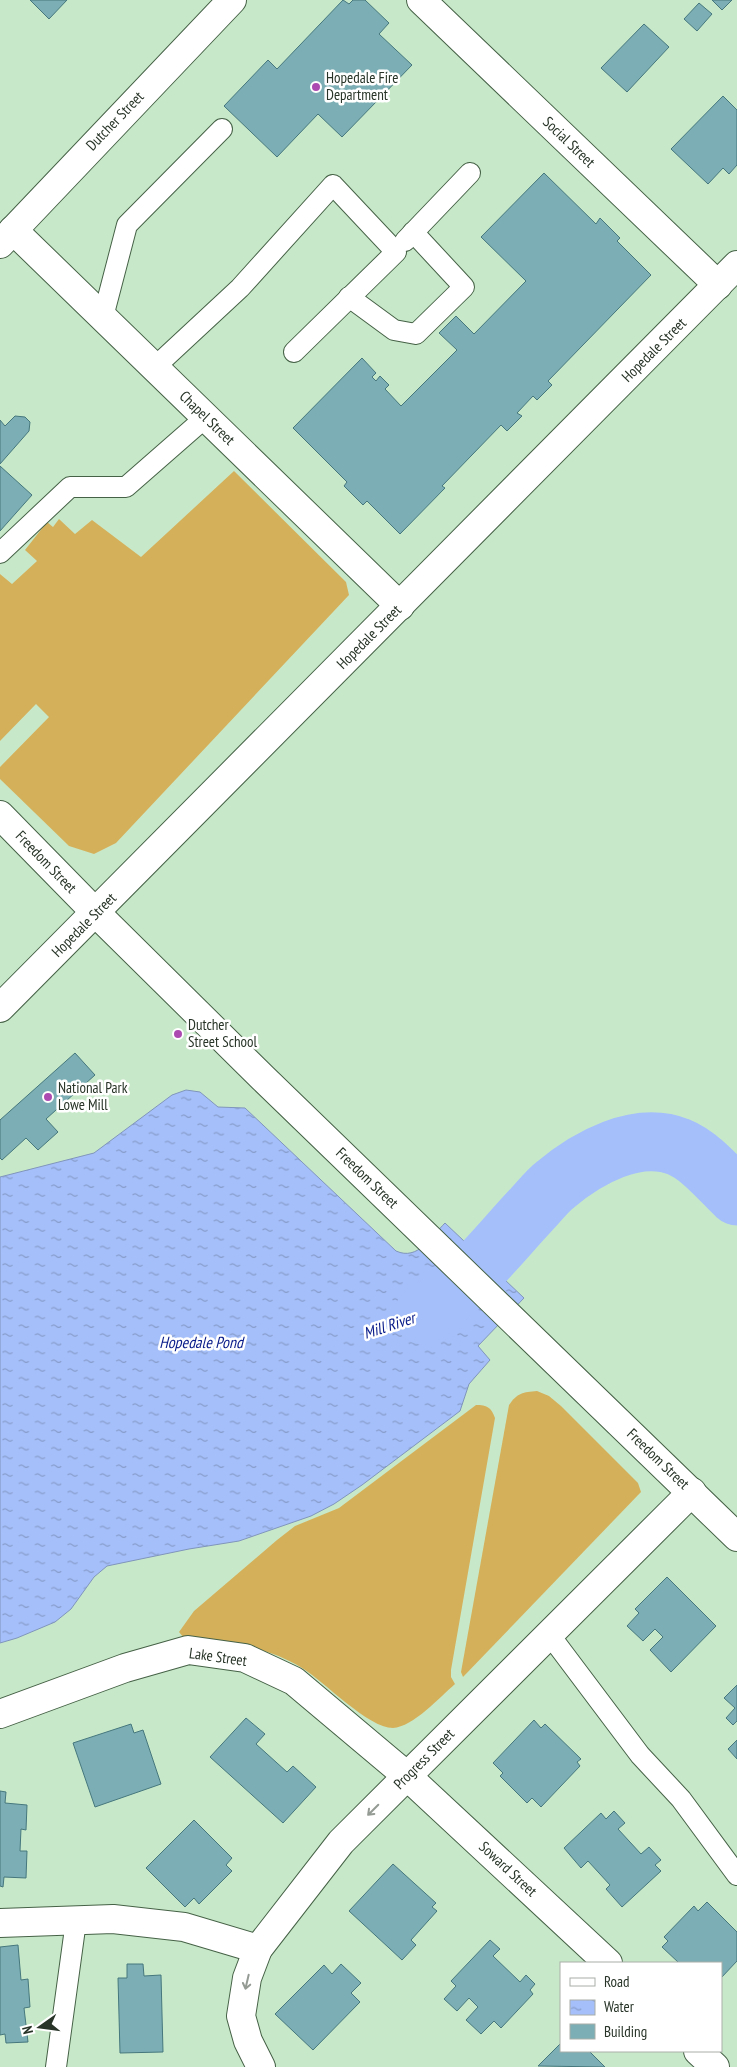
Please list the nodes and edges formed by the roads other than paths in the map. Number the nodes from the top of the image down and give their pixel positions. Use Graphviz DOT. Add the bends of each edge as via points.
graph roads {
  1 [pos="232,0"];
  2 [pos="421,0"];
  3 [pos="222,129"];
  4 [pos="470,173"];
  5 [pos="414,232"];
  6 [pos="7,237"];
  7 [pos="396,252"];
  8 [pos="737,265"];
  9 [pos="718,285"];
  10 [pos="349,297"];
  11 [pos="103,317"];
  12 [pos="294,352"];
  13 [pos="155,368"];
  14 [pos="206,418"];
  15 [pos="0,553"];
  16 [pos="400,606"];
  17 [pos="0,815"];
  18 [pos="96,913"];
  19 [pos="0,1008"];
  20 [pos="692,1492"];
  21 [pos="737,1537"];
  22 [pos="548,1634"];
  23 [pos="0,1714"];
  24 [pos="408,1776"];
  25 [pos="737,1876"];
  26 [pos="76,1921"];
  27 [pos="0,1924"];
  28 [pos="258,1949"];
  29 [pos="607,1962"];
  30 [pos="699,2052"];
  31 [pos="56,2067"];
  32 [pos="261,2067"];
  33 [pos="715,2067"];
  1 -- 6 [label="street, Dutcher Street"];
  2 -- 9 [label="street, Social Street"];
  3 -- 11 [label="lane" via="127,225"];
  4 -- 5 [label="lane"];
  5 -- 7 [label="lane"];
  5 -- 10 [label="lane" via="464,287 416,334 394,330"];
  6 -- 11 [label="street, Chapel Street"];
  7 -- 10 [label="lane"];
  7 -- 13 [label="lane" via="333,185 240,288"];
  8 -- 9 [label="street, Hopedale Street"];
  9 -- 16 [label="street, Hopedale Street"];
  10 -- 12 [label="lane"];
  11 -- 13 [label="street, Chapel Street"];
  13 -- 14 [label="street, Chapel Street"];
  14 -- 15 [label="lane" via="126,487 70,488"];
  14 -- 16 [label="street, Chapel Street"];
  16 -- 18 [label="street, Hopedale Street"];
  17 -- 18 [label="street, Freedom Street"];
  18 -- 19 [label="street, Hopedale Street"];
  18 -- 20 [label="street, Freedom Street"];
  20 -- 21 [label="street, Freedom Street"];
  20 -- 22 [label="street, Progress Street"];
  22 -- 24 [label="street, Progress Street"];
  22 -- 25 [label="lane" via="640,1755 681,1799"];
  23 -- 24 [label="street, Lake Street" via="125,1668 188,1650 246,1658 294,1681"];
  24 -- 28 [label="street, Progress Street, one-way" via="341,1842"];
  24 -- 29 [label="street, Soward Street"];
  26 -- 27 [label="street"];
  26 -- 28 [label="street" via="113,1920 184,1927"];
  26 -- 31 [label="lane"];
  28 -- 32 [label="street, Progress Street, one-way" via="247,1978 241,2016 248,2041"];
  30 -- 33 [label="street"];
}
